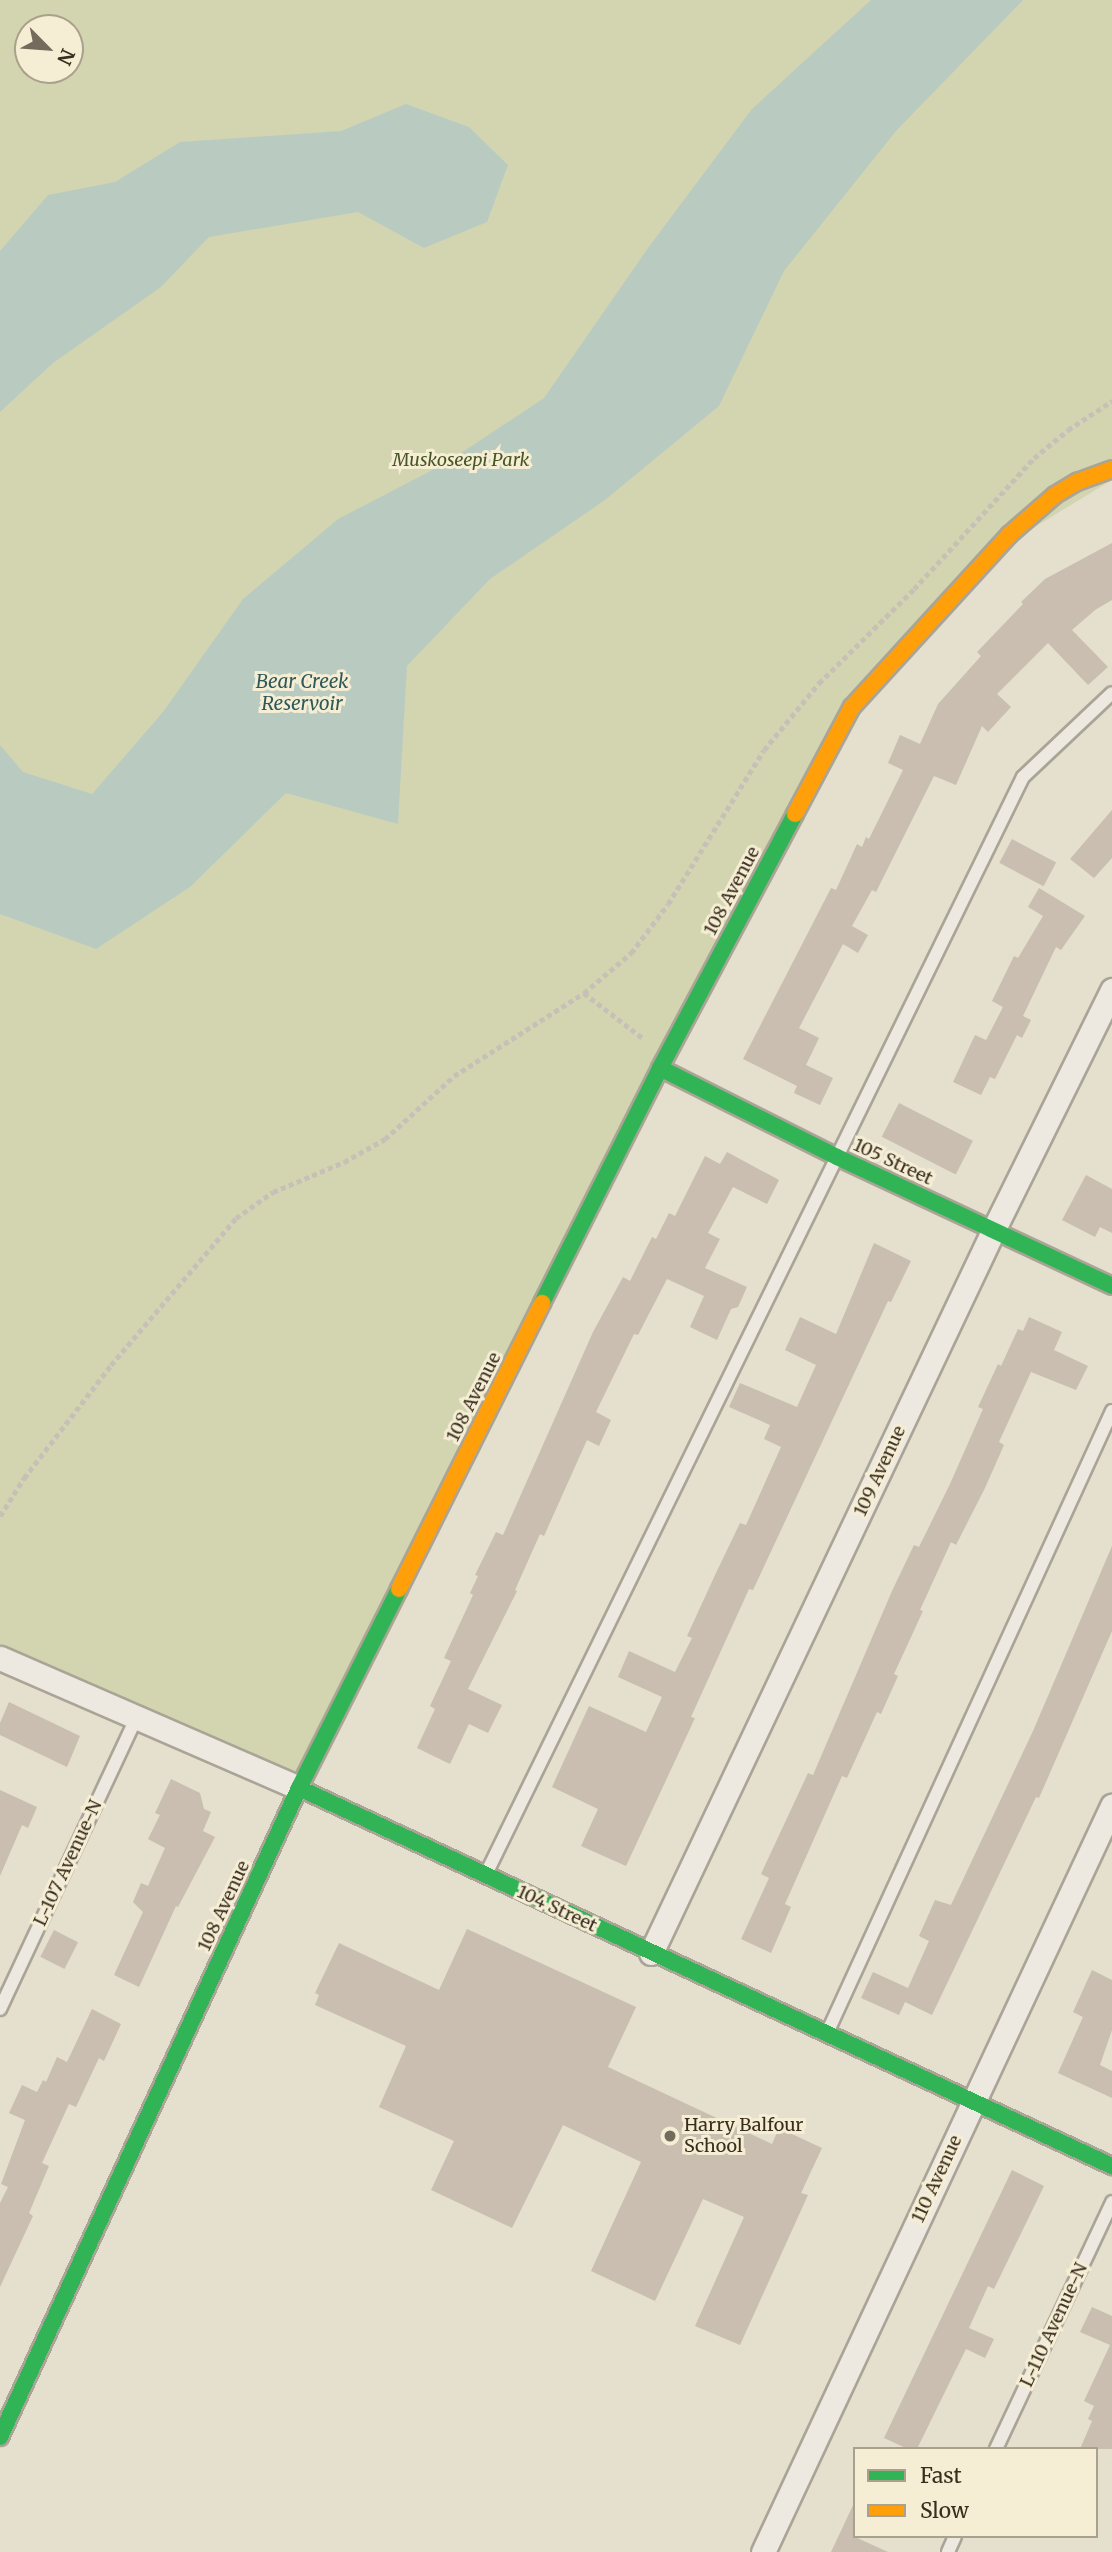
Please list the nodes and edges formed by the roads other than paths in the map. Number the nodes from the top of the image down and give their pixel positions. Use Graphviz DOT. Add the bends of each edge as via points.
graph roads {
  1 [pos="1112,469"];
  2 [pos="1112,693"];
  3 [pos="1112,990"];
  4 [pos="660,1069"];
  5 [pos="837,1157"];
  6 [pos="993,1231"];
  7 [pos="1112,1286"];
  8 [pos="1112,1411"];
  9 [pos="0,1658"];
  10 [pos="137,1717"];
  11 [pos="299,1788"];
  12 [pos="1112,1807"];
  13 [pos="485,1875"];
  14 [pos="651,1953"];
  15 [pos="0,2008"];
  16 [pos="826,2034"];
  17 [pos="974,2102"];
  18 [pos="1112,2166"];
  19 [pos="1112,2202"];
  20 [pos="7,2403"];
  21 [pos="0,2437"];
  22 [pos="997,2447"];
  23 [pos="763,2552"];
  1 -- 4 [label="street, 108 Avenue" via="1055,495 1009,535 852,707"];
  2 -- 5 [label="lane" via="1023,777"];
  3 -- 6 [label="street, 109 Avenue"];
  4 -- 5 [label="street, 105 Street"];
  4 -- 11 [label="street, 108 Avenue"];
  5 -- 6 [label="street, 105 Street"];
  5 -- 13 [label="lane"];
  6 -- 7 [label="street, 105 Street"];
  6 -- 14 [label="street, 109 Avenue"];
  8 -- 16 [label="lane"];
  9 -- 10 [label="street, 104 Street"];
  10 -- 11 [label="street, 104 Street"];
  10 -- 15 [label="lane, L-107 Avenue-N"];
  11 -- 13 [label="street, 104 Street"];
  11 -- 20 [label="street, 108 Avenue"];
  12 -- 17 [label="street, 110 Avenue"];
  13 -- 14 [label="street, 104 Street"];
  14 -- 16 [label="street, 104 Street"];
  16 -- 17 [label="street, 104 Street"];
  17 -- 18 [label="street, 104 Street"];
  17 -- 23 [label="street, 110 Avenue"];
  19 -- 22 [label="lane, L-110 Avenue-N"];
  20 -- 21 [label="street, 108 Avenue"];
}
